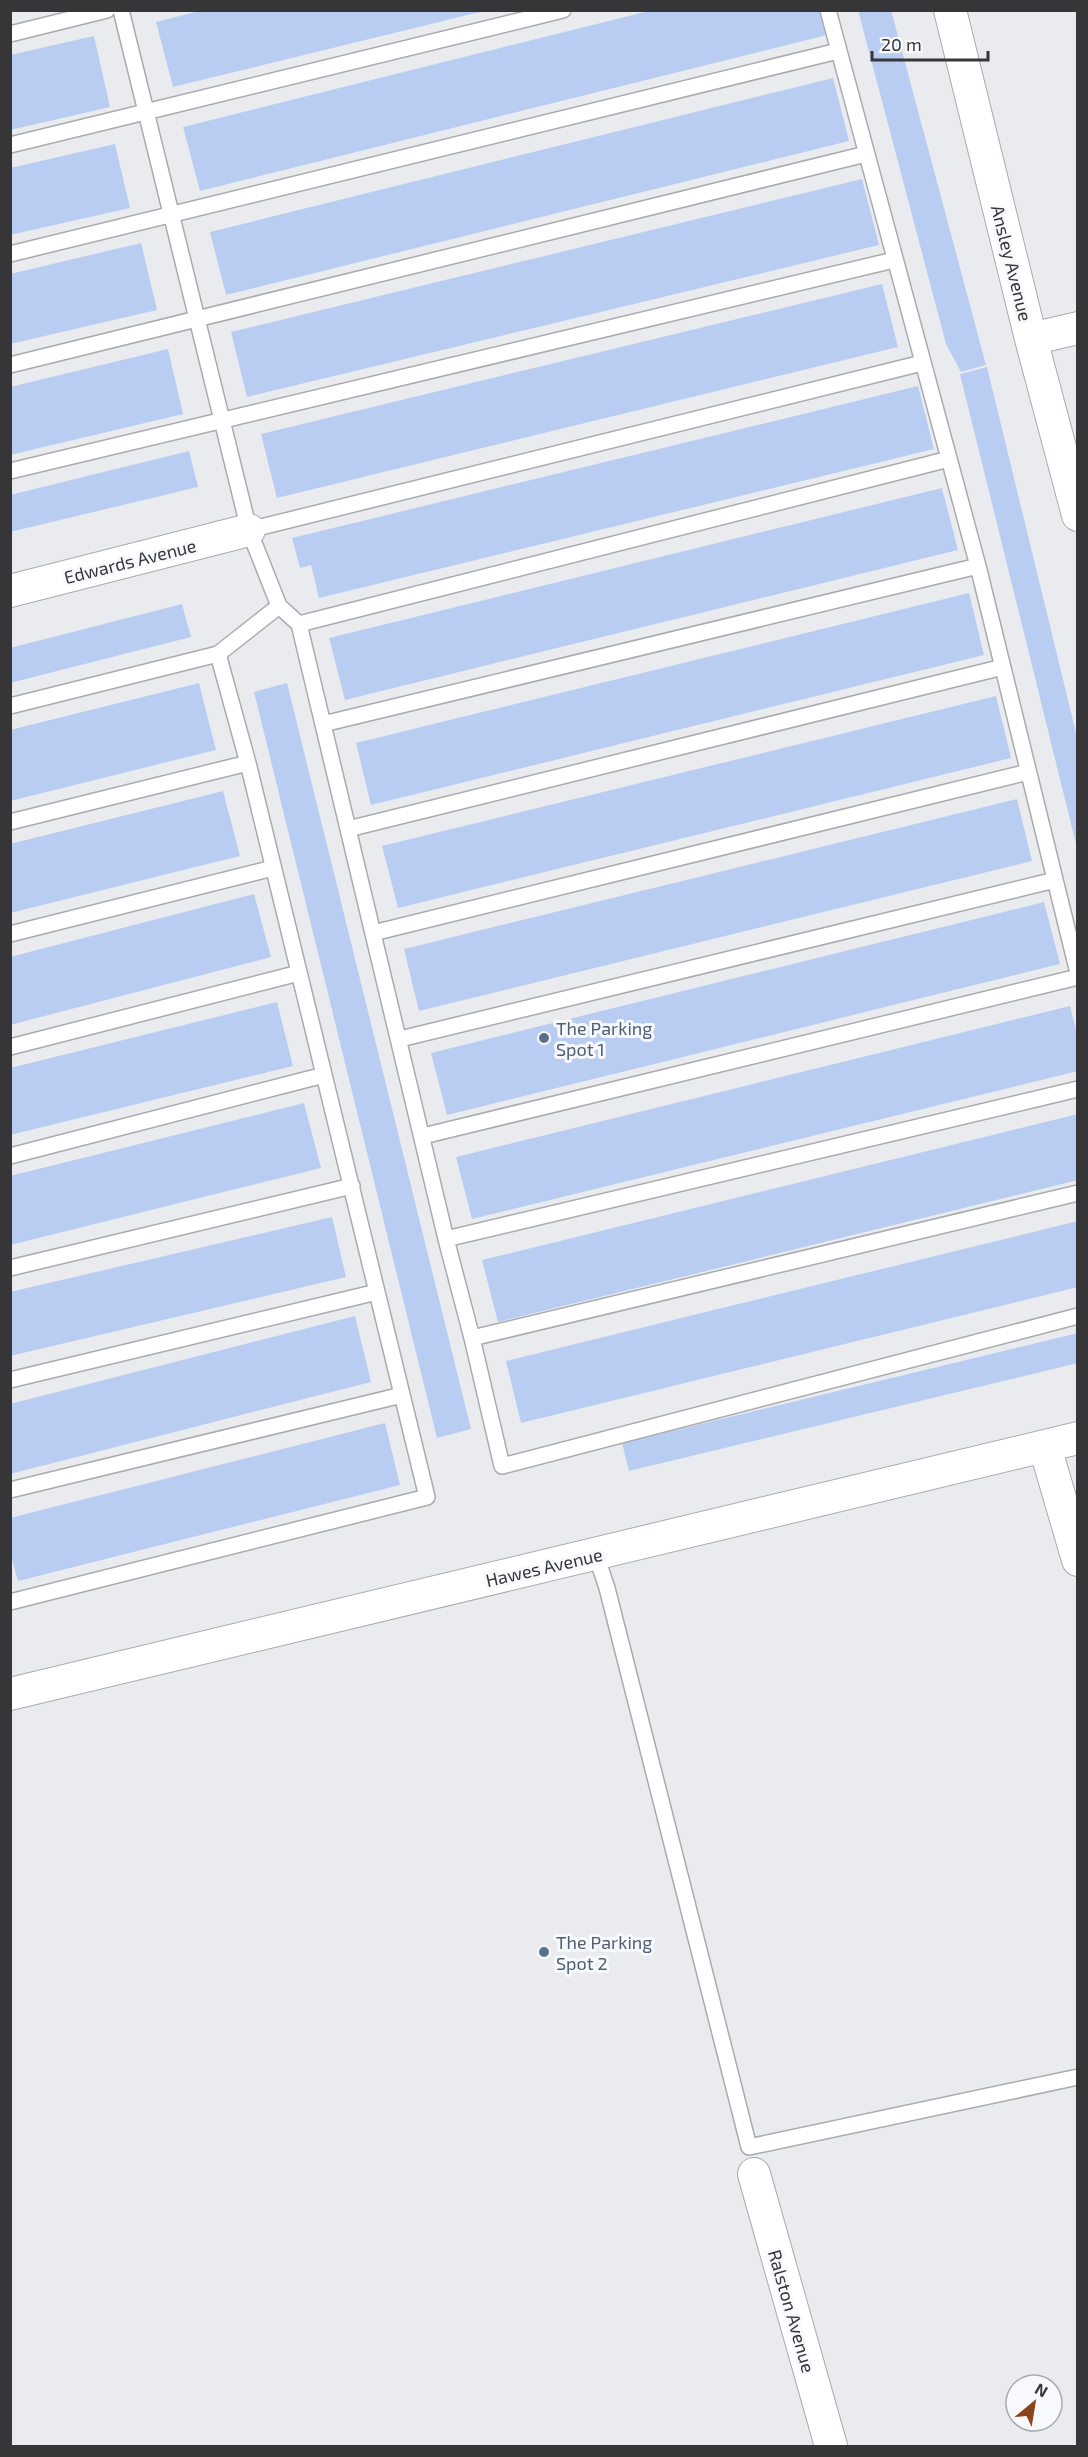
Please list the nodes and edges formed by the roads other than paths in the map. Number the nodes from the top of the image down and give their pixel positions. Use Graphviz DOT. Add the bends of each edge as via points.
graph roads {
  1 [pos="107,10"];
  2 [pos="120,10"];
  3 [pos="563,10"];
  4 [pos="828,10"];
  5 [pos="950,10"];
  6 [pos="10,34"];
  7 [pos="838,51"];
  8 [pos="146,112"];
  9 [pos="10,145"];
  10 [pos="866,154"];
  11 [pos="171,215"];
  12 [pos="10,254"];
  13 [pos="894,260"];
  14 [pos="196,319"];
  15 [pos="1077,328"];
  16 [pos="1030,339"];
  17 [pos="922,363"];
  18 [pos="10,364"];
  19 [pos="222,420"];
  20 [pos="949,459"];
  21 [pos="10,471"];
  22 [pos="1077,515"];
  23 [pos="249,530"];
  24 [pos="978,566"];
  25 [pos="10,591"];
  26 [pos="279,606"];
  27 [pos="298,624"];
  28 [pos="218,654"];
  29 [pos="1003,667"];
  30 [pos="10,706"];
  31 [pos="323,724"];
  32 [pos="248,763"];
  33 [pos="1028,772"];
  34 [pos="10,822"];
  35 [pos="348,829"];
  36 [pos="273,868"];
  37 [pos="1055,880"];
  38 [pos="374,933"];
  39 [pos="10,934"];
  40 [pos="1077,972"];
  41 [pos="299,974"];
  42 [pos="1077,977"];
  43 [pos="400,1039"];
  44 [pos="10,1047"];
  45 [pos="324,1076"];
  46 [pos="1077,1089"];
  47 [pos="423,1136"];
  48 [pos="10,1156"];
  49 [pos="352,1186"];
  50 [pos="1077,1193"];
  51 [pos="446,1239"];
  52 [pos="10,1268"];
  53 [pos="377,1292"];
  54 [pos="1077,1316"];
  55 [pos="472,1338"];
  56 [pos="10,1380"];
  57 [pos="402,1395"];
  58 [pos="1077,1438"];
  59 [pos="1045,1447"];
  60 [pos="10,1490"];
  61 [pos="596,1555"];
  62 [pos="1077,1560"];
  63 [pos="10,1602"];
  64 [pos="10,1694"];
  65 [pos="1077,2077"];
  66 [pos="754,2174"];
  67 [pos="831,2446"];
  1 -- 6 [label="lane"];
  2 -- 8 [label="lane"];
  3 -- 8 [label="lane"];
  4 -- 7 [label="lane"];
  5 -- 16 [label="street, Ansley Avenue"];
  7 -- 10 [label="lane"];
  7 -- 11 [label="lane"];
  8 -- 9 [label="lane"];
  8 -- 11 [label="lane"];
  10 -- 13 [label="lane"];
  10 -- 14 [label="lane"];
  11 -- 12 [label="lane"];
  11 -- 14 [label="lane"];
  13 -- 17 [label="lane"];
  13 -- 19 [label="lane"];
  14 -- 18 [label="lane"];
  14 -- 19 [label="lane"];
  15 -- 16 [label="street"];
  16 -- 22 [label="street, Ansley Avenue"];
  17 -- 20 [label="lane"];
  17 -- 23 [label="lane"];
  19 -- 21 [label="lane"];
  19 -- 23 [label="lane"];
  20 -- 24 [label="lane"];
  20 -- 27 [label="lane"];
  23 -- 25 [label="street, Edwards Avenue"];
  23 -- 26 [label="lane"];
  24 -- 29 [label="lane"];
  24 -- 31 [label="lane"];
  26 -- 27 [label="lane"];
  26 -- 28 [label="lane"];
  27 -- 31 [label="lane"];
  28 -- 30 [label="lane"];
  28 -- 32 [label="lane"];
  29 -- 33 [label="lane"];
  29 -- 35 [label="lane"];
  31 -- 35 [label="lane"];
  32 -- 34 [label="lane"];
  32 -- 36 [label="lane"];
  33 -- 37 [label="lane"];
  33 -- 38 [label="lane"];
  35 -- 38 [label="lane"];
  36 -- 39 [label="lane"];
  36 -- 41 [label="lane"];
  37 -- 40 [label="lane"];
  37 -- 43 [label="lane"];
  38 -- 43 [label="lane"];
  41 -- 44 [label="lane"];
  41 -- 45 [label="lane"];
  42 -- 47 [label="lane"];
  43 -- 47 [label="lane"];
  45 -- 48 [label="lane"];
  45 -- 49 [label="lane"];
  46 -- 51 [label="lane"];
  47 -- 51 [label="lane"];
  49 -- 52 [label="lane"];
  49 -- 53 [label="lane"];
  50 -- 55 [label="lane"];
  51 -- 55 [label="lane"];
  53 -- 56 [label="lane"];
  53 -- 57 [label="lane"];
  54 -- 55 [label="lane" via="502,1466"];
  57 -- 60 [label="lane"];
  57 -- 63 [label="lane" via="428,1497"];
  58 -- 59 [label="street, Hawes Avenue"];
  59 -- 61 [label="street, Hawes Avenue"];
  59 -- 62 [label="street"];
  61 -- 64 [label="street, Hawes Avenue"];
  61 -- 65 [label="lane" via="749,2147"];
  66 -- 67 [label="street, Ralston Avenue"];
}
